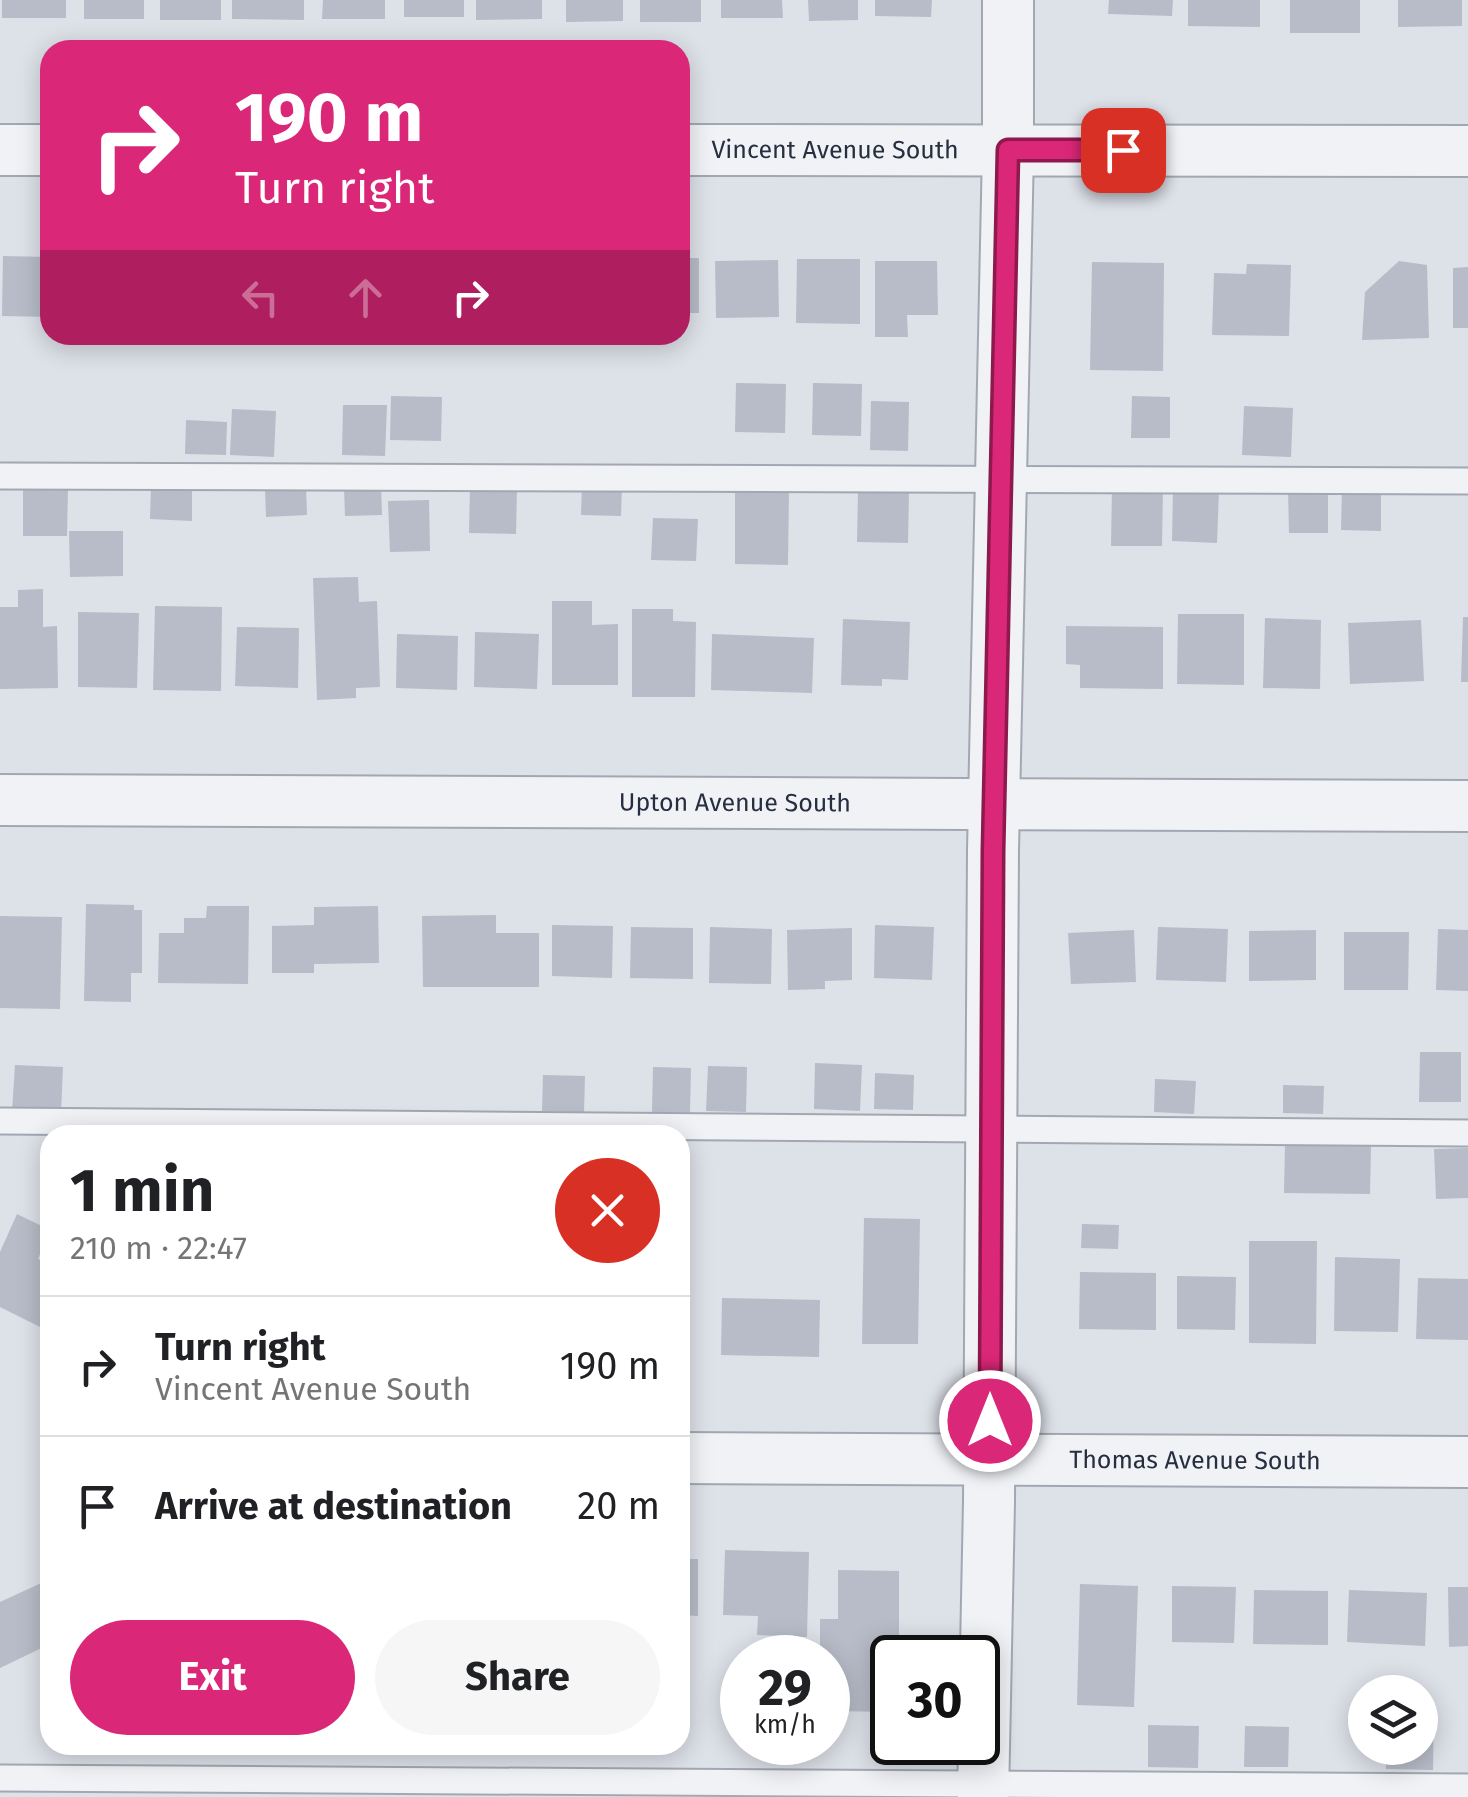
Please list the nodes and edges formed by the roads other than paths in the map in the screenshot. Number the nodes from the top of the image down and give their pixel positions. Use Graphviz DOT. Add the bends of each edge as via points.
graph roads {
  1 [pos="1008,0"];
  2 [pos="0,150"];
  3 [pos="40,150"];
  4 [pos="690,150"];
  5 [pos="1008,150"];
  6 [pos="1468,151"];
  7 [pos="0,476"];
  8 [pos="1001,480"];
  9 [pos="1468,481"];
  10 [pos="0,800"];
  11 [pos="994,803"];
  12 [pos="1468,806"];
  13 [pos="0,1122"];
  14 [pos="371,1125"];
  15 [pos="690,1128"];
  16 [pos="990,1130"];
  17 [pos="1468,1132"];
  18 [pos="690,1458"];
  19 [pos="989,1460"];
  20 [pos="1468,1462"];
  21 [pos="0,1778"];
  22 [pos="1468,1786"];
  23 [pos="983,1789"];
  1 -- 5 [label="street"];
  2 -- 3 [label="street"];
  4 -- 5 [label="street, Vincent Avenue South"];
  5 -- 6 [label="street, Vincent Avenue South"];
  5 -- 8 [label="street"];
  7 -- 8 [label="lane"];
  8 -- 9 [label="lane"];
  8 -- 11 [label="street"];
  10 -- 11 [label="street, Upton Avenue South"];
  11 -- 12 [label="street, Upton Avenue South"];
  11 -- 16 [label="street"];
  13 -- 14 [label="lane"];
  15 -- 16 [label="lane"];
  16 -- 17 [label="lane"];
  16 -- 19 [label="street"];
  18 -- 19 [label="street, Thomas Avenue South"];
  19 -- 20 [label="street, Thomas Avenue South"];
  19 -- 23 [label="street"];
  21 -- 23 [label="lane"];
  22 -- 23 [label="lane"];
}
